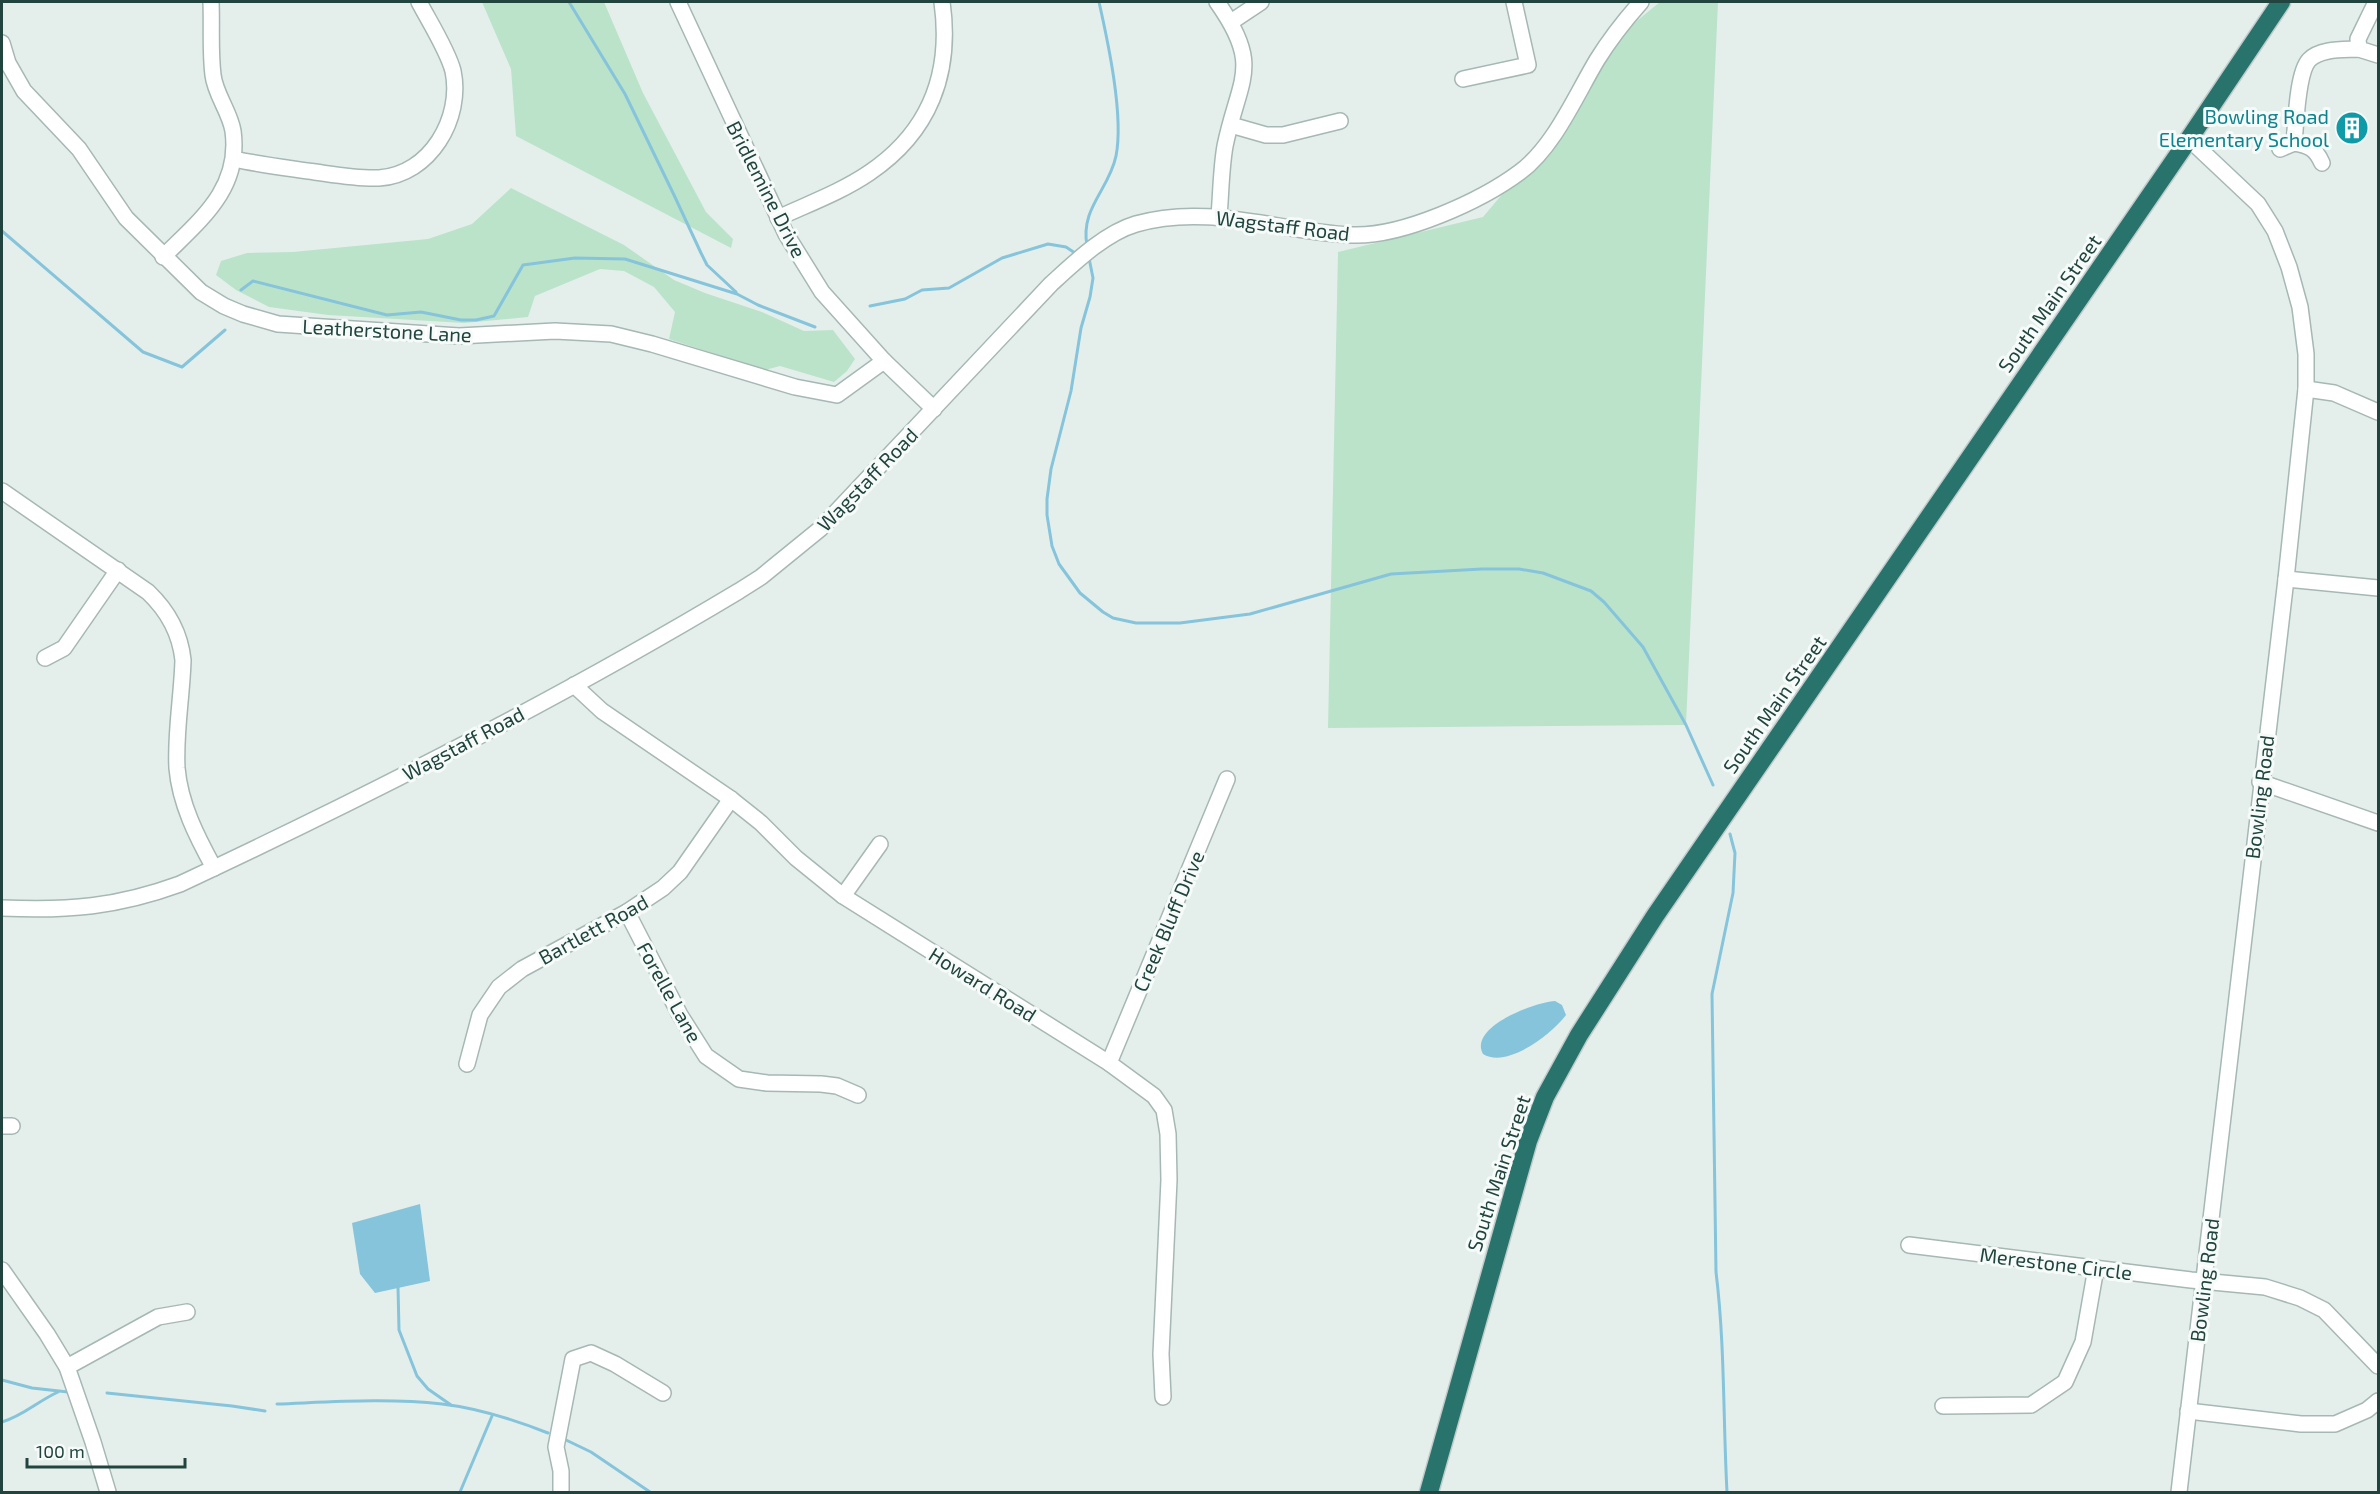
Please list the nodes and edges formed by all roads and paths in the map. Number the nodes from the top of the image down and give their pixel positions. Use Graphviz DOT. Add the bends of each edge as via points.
graph roads {
  1 [pos="212,2"];
  2 [pos="419,2"];
  3 [pos="678,2"];
  4 [pos="942,2"];
  5 [pos="1217,2"];
  6 [pos="1262,2"];
  7 [pos="1514,2"];
  8 [pos="1641,2"];
  9 [pos="2281,2"];
  10 [pos="2376,2"];
  11 [pos="1231,22"];
  12 [pos="2,43"];
  13 [pos="2359,49"];
  14 [pos="2379,55"];
  15 [pos="1463,79"];
  16 [pos="1340,121"];
  17 [pos="1231,125"];
  18 [pos="2189,139"];
  19 [pos="2294,143"];
  20 [pos="2280,149"];
  21 [pos="234,159"];
  22 [pos="2322,163"];
  23 [pos="1220,216"];
  24 [pos="777,218"];
  25 [pos="163,257"];
  26 [pos="884,361"];
  27 [pos="2306,389"];
  28 [pos="934,408"];
  29 [pos="2379,412"];
  30 [pos="2,491"];
  31 [pos="118,570"];
  32 [pos="2286,579"];
  33 [pos="2379,588"];
  34 [pos="45,658"];
  35 [pos="574,685"];
  36 [pos="1227,779"];
  37 [pos="2260,782"];
  38 [pos="731,799"];
  39 [pos="2379,823"];
  40 [pos="880,844"];
  41 [pos="214,868"];
  42 [pos="843,896"];
  43 [pos="2,908"];
  44 [pos="627,912"];
  45 [pos="1109,1063"];
  46 [pos="467,1064"];
  47 [pos="858,1095"];
  48 [pos="1909,1245"];
  49 [pos="2096,1268"];
  50 [pos="2,1270"];
  51 [pos="2204,1281"];
  52 [pos="187,1312"];
  53 [pos="2379,1366"];
  54 [pos="67,1367"];
  55 [pos="663,1394"];
  56 [pos="1163,1397"];
  57 [pos="2379,1401"];
  58 [pos="1943,1406"];
  59 [pos="2187,1411"];
  60 [pos="108,1492"];
  61 [pos="561,1492"];
  62 [pos="1429,1492"];
  63 [pos="2179,1492"];
  1 -- 21 [label="street" via="213,77 232,130"];
  2 -- 21 [label="street" via="453,71 454,102 445,132 417,164 402,173 380,178"];
  3 -- 24 [label="street, Bridlemine Drive"];
  4 -- 24 [label="street" via="944,58 928,109 906,141 868,174"];
  5 -- 11 [label="street"];
  6 -- 11 [label="street"];
  7 -- 15 [label="street" via="1528,65"];
  8 -- 23 [label="street, Wagstaff Road" via="1615,34 1548,142 1523,170 1503,184 1447,212 1367,235 1311,231"];
  9 -- 18 [label="highway, South Main Street"];
  10 -- 13 [label="street" via="2358,39"];
  11 -- 17 [label="street" via="1245,63"];
  12 -- 25 [label="street, Leatherstone Lane" via="24,91 79,149 126,218"];
  13 -- 14 [label="street"];
  13 -- 19 [label="street" via="2329,51 2309,60 2302,75"];
  16 -- 17 [label="street" via="1283,135 1266,135"];
  17 -- 23 [label="street"];
  18 -- 27 [label="street, Bowling Road" via="2258,204 2275,231 2300,307"];
  18 -- 62 [label="highway, South Main Street" via="1668,897 1569,1054 1545,1097 1528,1141"];
  19 -- 20 [label="street"];
  19 -- 22 [label="street" via="2307,145 2318,153"];
  21 -- 25 [label="street" via="218,200"];
  23 -- 28 [label="street, Wagstaff Road" via="1186,216 1134,224 1090,250 1051,284"];
  24 -- 26 [label="street, Bridlemine Drive" via="822,292"];
  25 -- 26 [label="street, Leatherstone Lane" via="201,292 224,306 278,324 459,336 555,331 611,334 795,387 837,395"];
  26 -- 28 [label="street, Bridlemine Drive"];
  27 -- 29 [label="street" via="2334,393"];
  27 -- 32 [label="street, Bowling Road"];
  28 -- 35 [label="street, Wagstaff Road" via="820,529 781,562 713,607"];
  30 -- 31 [label="street"];
  31 -- 34 [label="street" via="64,648"];
  31 -- 41 [label="street" via="166,610 182,647 177,768 184,803"];
  32 -- 33 [label="street"];
  32 -- 37 [label="street, Bowling Road"];
  35 -- 38 [label="street, Howard Road" via="602,711"];
  35 -- 41 [label="street, Wagstaff Road" via="380,787"];
  36 -- 45 [label="street, Creek Bluff Drive"];
  37 -- 39 [label="street"];
  37 -- 51 [label="street, Bowling Road"];
  38 -- 42 [label="street, Howard Road"];
  38 -- 44 [label="street, Bartlett Road" via="680,872"];
  40 -- 42 [label="street"];
  41 -- 43 [label="street, Wagstaff Road" via="126,902 70,908"];
  42 -- 45 [label="street, Howard Road"];
  44 -- 46 [label="street, Bartlett Road" via="522,969 499,987 480,1015"];
  44 -- 47 [label="street, Forelle Lane" via="680,1015 706,1056 740,1079 829,1085"];
  45 -- 56 [label="street, Howard Road" via="1154,1096 1164,1110 1168,1134"];
  48 -- 49 [label="street, Merestone Circle"];
  49 -- 51 [label="street, Merestone Circle"];
  49 -- 58 [label="street" via="2083,1342 2065,1382 2031,1405"];
  50 -- 54 [label="street"];
  51 -- 53 [label="street, Merestone Circle" via="2265,1287 2300,1298 2324,1310"];
  51 -- 59 [label="street, Bowling Road"];
  52 -- 54 [label="street" via="158,1317"];
  54 -- 60 [label="street"];
  55 -- 61 [label="street" via="591,1353 573,1359 556,1447"];
  57 -- 59 [label="street" via="2335,1424"];
  59 -- 63 [label="street, Bowling Road"];
}
